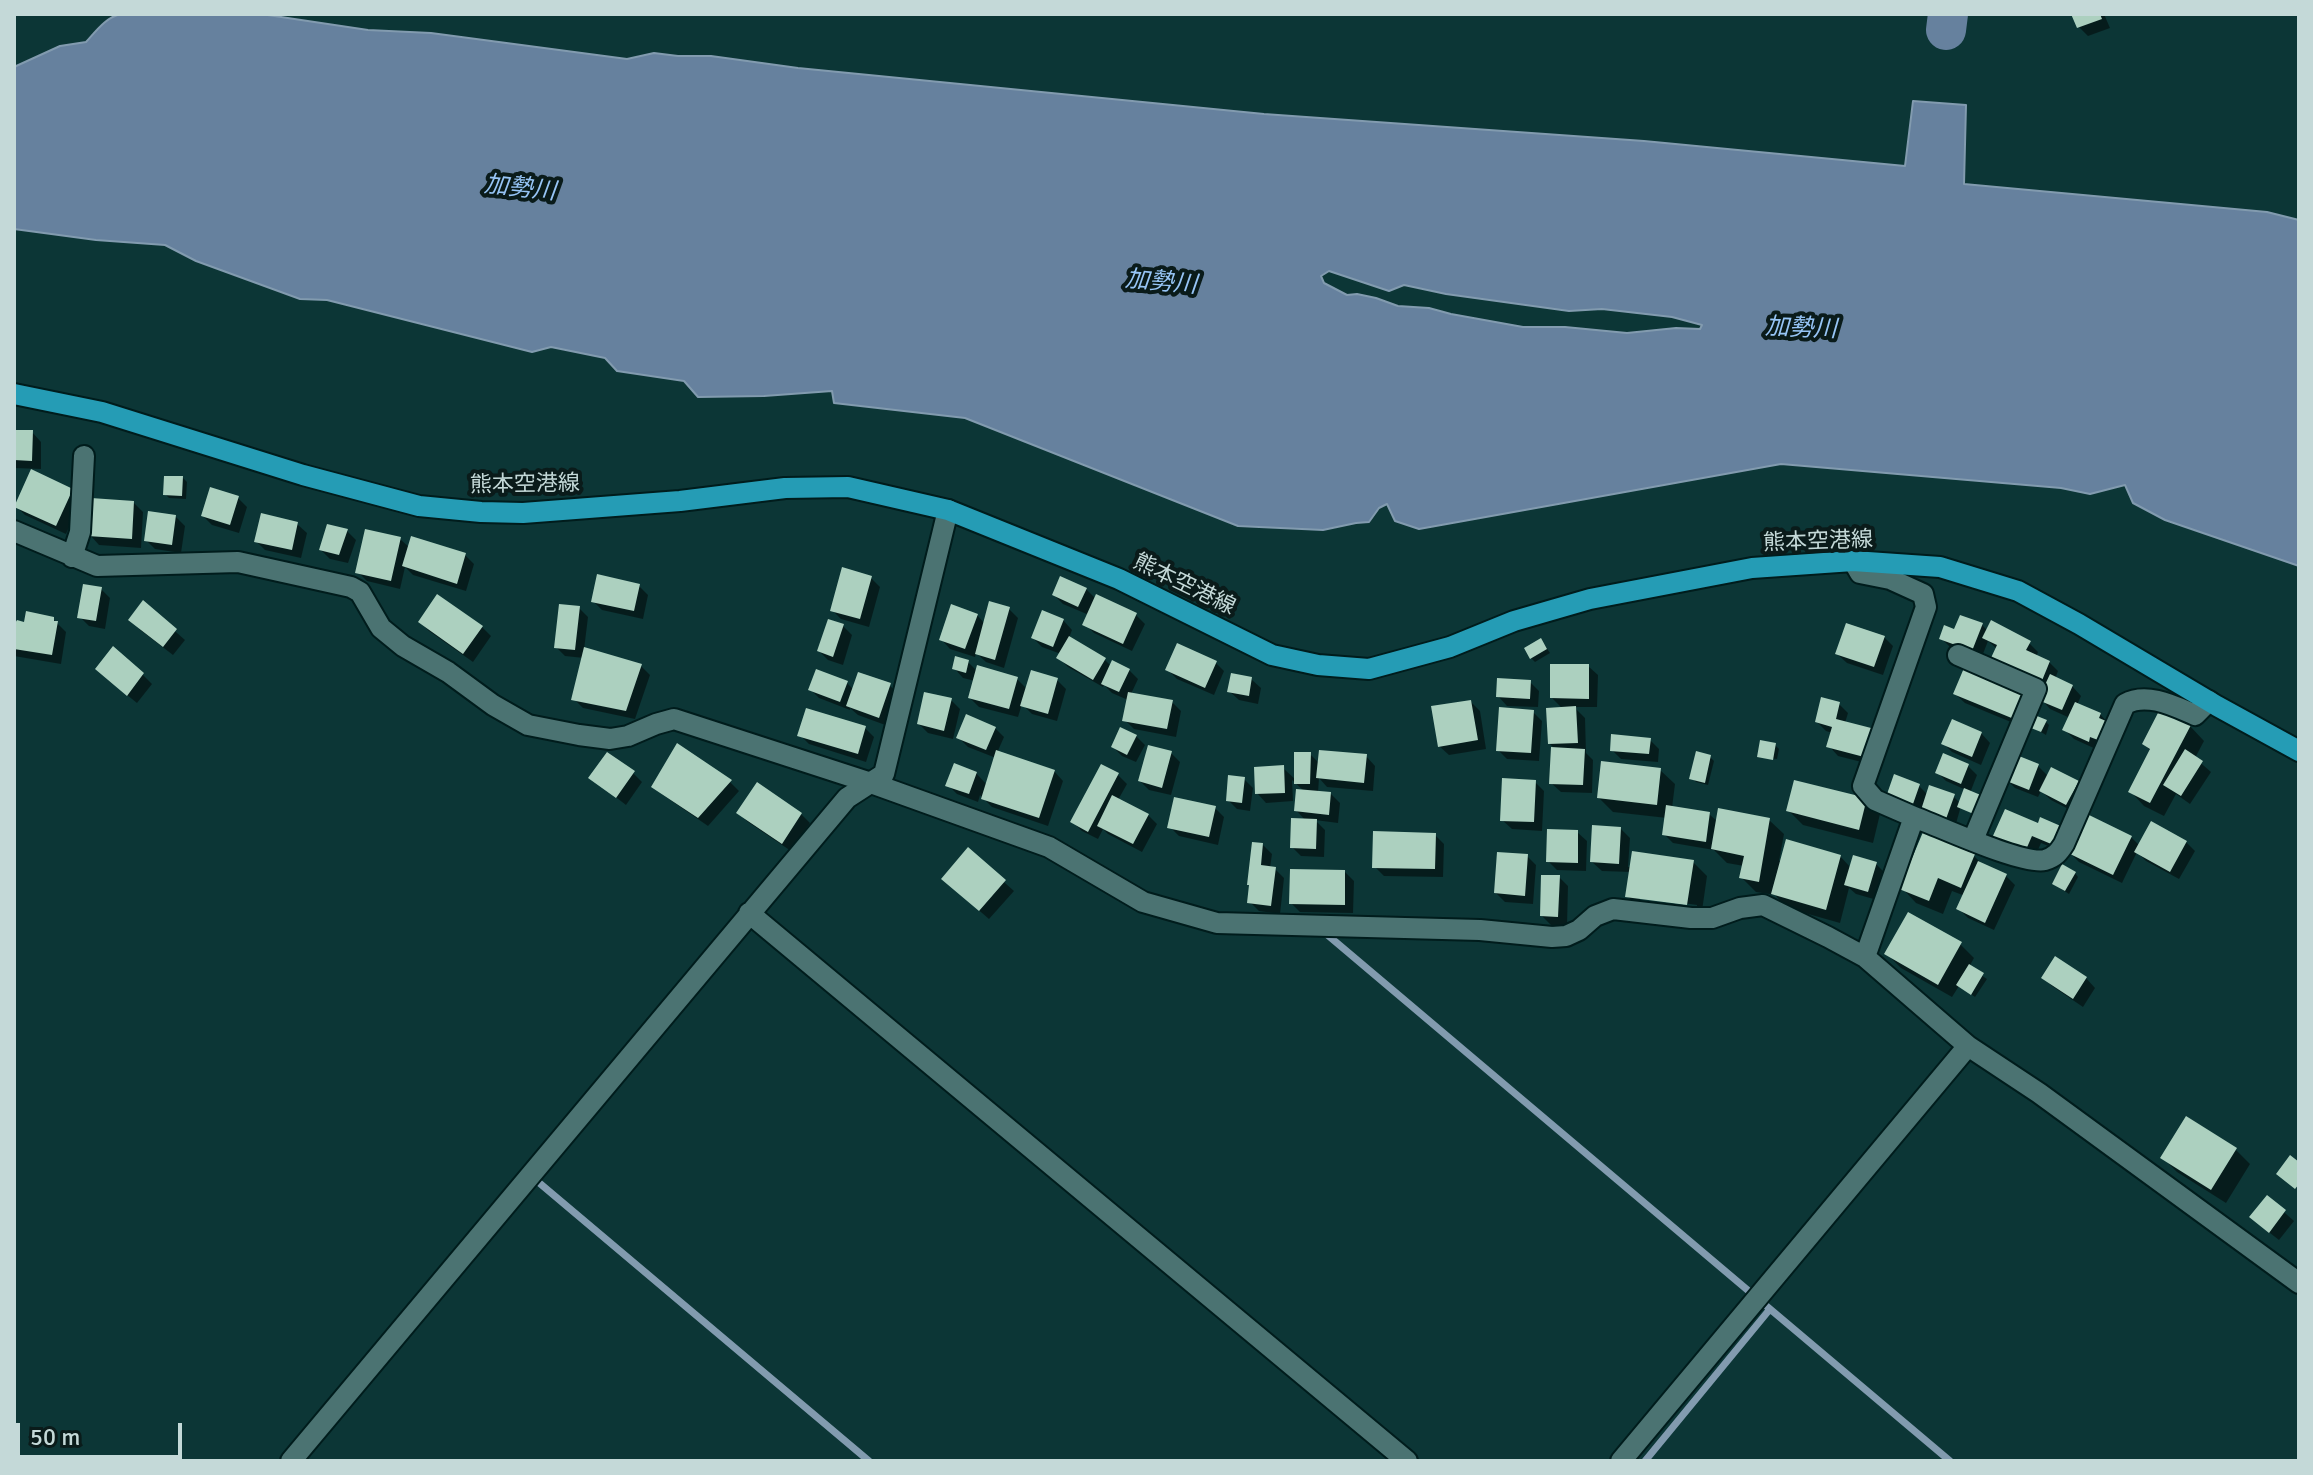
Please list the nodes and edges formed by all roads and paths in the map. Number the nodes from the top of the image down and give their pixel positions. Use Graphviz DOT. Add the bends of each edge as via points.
graph roads {
  1 [pos="14,394"];
  2 [pos="84,456"];
  3 [pos="948,510"];
  4 [pos="14,531"];
  5 [pos="72,557"];
  6 [pos="1853,561"];
  7 [pos="1958,655"];
  8 [pos="2209,701"];
  9 [pos="2299,751"];
  10 [pos="871,783"];
  11 [pos="1914,817"];
  12 [pos="1973,840"];
  13 [pos="749,913"];
  14 [pos="1865,957"];
  15 [pos="1968,1046"];
  16 [pos="2299,1283"];
  17 [pos="302,1457"];
  18 [pos="1407,1461"];
  19 [pos="1621,1461"];
  1 -- 3 [label="main road, 熊本空港線" via="102,412 419,506 523,513 785,488 848,487"];
  2 -- 5 [label="street" via="80,532"];
  3 -- 6 [label="main road, 熊本空港線" via="1119,579 1272,655 1369,669 1590,599 1752,568"];
  3 -- 10 [label="street" via="884,774"];
  4 -- 5 [label="street"];
  5 -- 10 [label="street" via="97,566 238,562 351,587 360,592 381,628 403,646 528,725 610,739 674,719"];
  6 -- 8 [label="main road, 熊本空港線" via="1940,567 2018,591"];
  6 -- 11 [label="street" via="1860,573 1923,594 1926,607 1863,786 1875,800"];
  7 -- 12 [label="street" via="2036,689"];
  8 -- 9 [label="main road, 熊本空港線"];
  8 -- 12 [label="street" via="2195,715 2155,700 2125,704 2056,855 2043,861 2019,857"];
  10 -- 13 [label="street" via="847,798"];
  10 -- 14 [label="street" via="1049,847 1143,902 1217,923 1552,937 1566,936 1613,909 1712,918 1763,905"];
  11 -- 12 [label="street"];
  11 -- 14 [label="street"];
  13 -- 17 [label="street"];
  13 -- 18 [label="street"];
  14 -- 15 [label="street"];
  15 -- 16 [label="street"];
  15 -- 19 [label="street"];
}
